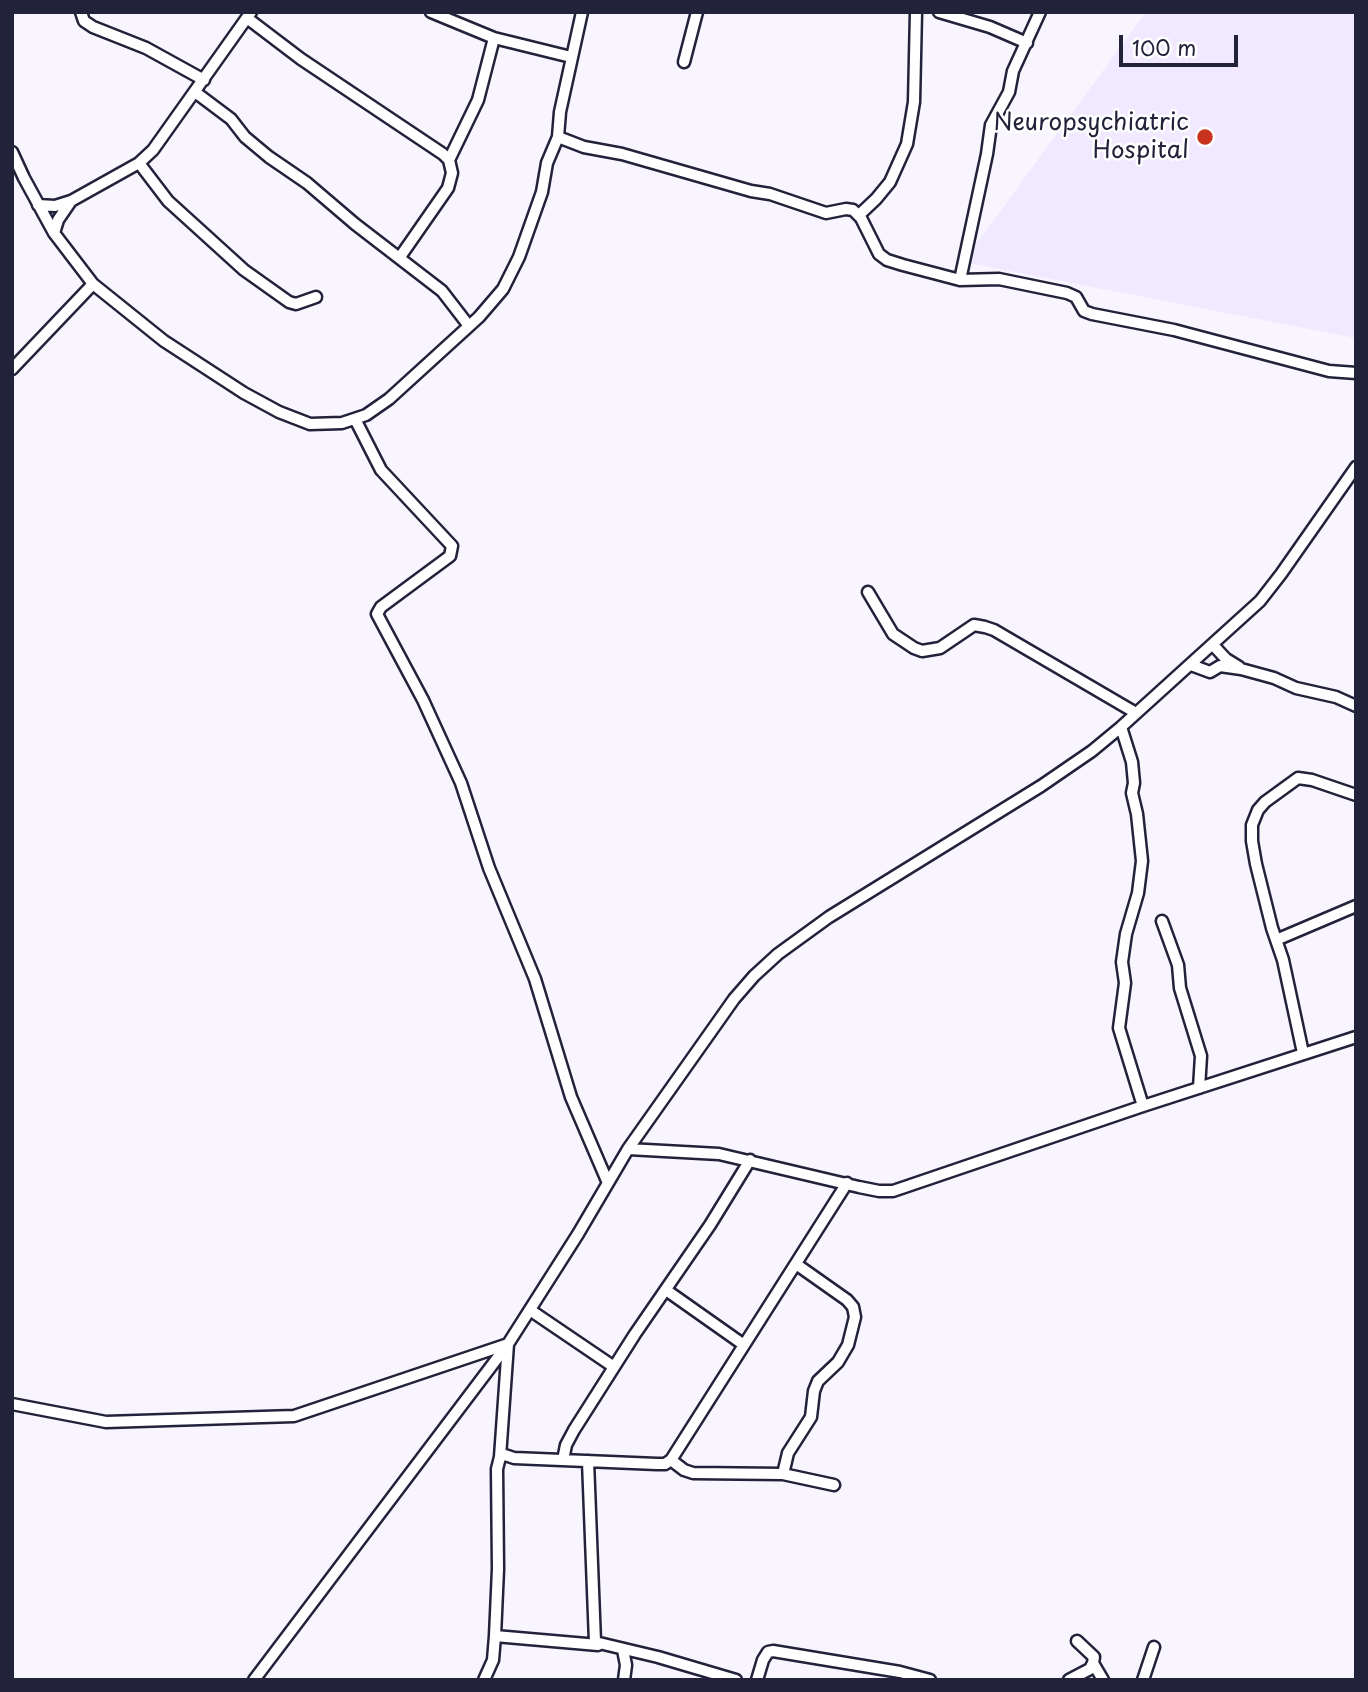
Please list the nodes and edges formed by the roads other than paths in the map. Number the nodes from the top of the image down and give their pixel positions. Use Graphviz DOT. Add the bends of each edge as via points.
graph roads {
  1 [pos="81,12"];
  2 [pos="431,12"];
  3 [pos="582,12"];
  4 [pos="697,12"];
  5 [pos="916,12"];
  6 [pos="939,12"];
  7 [pos="1040,12"];
  8 [pos="249,15"];
  9 [pos="494,38"];
  10 [pos="1027,43"];
  11 [pos="570,57"];
  12 [pos="684,62"];
  13 [pos="204,80"];
  14 [pos="195,92"];
  15 [pos="558,137"];
  16 [pos="12,152"];
  17 [pos="449,160"];
  18 [pos="139,163"];
  19 [pos="71,201"];
  20 [pos="38,205"];
  21 [pos="859,215"];
  22 [pos="54,233"];
  23 [pos="400,257"];
  24 [pos="960,280"];
  25 [pos="93,284"];
  26 [pos="316,297"];
  27 [pos="469,326"];
  28 [pos="12,369"];
  29 [pos="1356,373"];
  30 [pos="355,419"];
  31 [pos="1356,467"];
  32 [pos="868,592"];
  33 [pos="1213,645"];
  34 [pos="1191,665"];
  35 [pos="1241,669"];
  36 [pos="1356,706"];
  37 [pos="1136,712"];
  38 [pos="1121,727"];
  39 [pos="1356,795"];
  40 [pos="1356,906"];
  41 [pos="1162,921"];
  42 [pos="1276,940"];
  43 [pos="1356,1037"];
  44 [pos="1303,1053"];
  45 [pos="1199,1088"];
  46 [pos="1143,1106"];
  47 [pos="628,1149"];
  48 [pos="750,1160"];
  49 [pos="608,1182"];
  50 [pos="847,1184"];
  51 [pos="796,1264"];
  52 [pos="666,1290"];
  53 [pos="530,1310"];
  54 [pos="508,1344"];
  55 [pos="744,1345"];
  56 [pos="614,1367"];
  57 [pos="12,1404"];
  58 [pos="500,1457"];
  59 [pos="563,1460"];
  60 [pos="671,1460"];
  61 [pos="588,1461"];
  62 [pos="783,1474"];
  63 [pos="834,1485"];
  64 [pos="495,1636"];
  65 [pos="1077,1641"];
  66 [pos="598,1645"];
  67 [pos="1154,1647"];
  68 [pos="622,1650"];
  69 [pos="1093,1663"];
  70 [pos="254,1680"];
  71 [pos="484,1680"];
  72 [pos="624,1680"];
  73 [pos="736,1680"];
  74 [pos="757,1680"];
  75 [pos="930,1680"];
  76 [pos="1069,1680"];
  77 [pos="1103,1680"];
  78 [pos="1143,1680"];
  1 -- 13 [label="street" via="93,27 146,48"];
  2 -- 9 [label="street"];
  3 -- 11 [label="street"];
  4 -- 12 [label="street"];
  5 -- 21 [label="street" via="914,102 907,144 890,182"];
  6 -- 10 [label="street"];
  7 -- 10 [label="street"];
  8 -- 13 [label="street"];
  8 -- 17 [label="street" via="301,59"];
  9 -- 11 [label="street"];
  9 -- 17 [label="street" via="478,100"];
  10 -- 24 [label="street" via="991,125"];
  11 -- 15 [label="street"];
  13 -- 14 [label="street"];
  14 -- 18 [label="street"];
  14 -- 23 [label="street" via="269,157"];
  15 -- 21 [label="street" via="826,213 846,209"];
  15 -- 27 [label="street" via="519,257 503,289"];
  16 -- 20 [label="street"];
  17 -- 23 [label="street" via="448,188"];
  18 -- 19 [label="street"];
  18 -- 26 [label="street" via="168,201 244,270 289,302"];
  19 -- 20 [label="street"];
  19 -- 22 [label="street"];
  20 -- 22 [label="street"];
  21 -- 24 [label="street" via="884,258"];
  22 -- 25 [label="street"];
  23 -- 27 [label="street" via="442,291"];
  24 -- 29 [label="street" via="999,279 1067,293 1092,314 1174,330 1329,371"];
  25 -- 28 [label="street"];
  25 -- 30 [label="street" via="164,341 279,412 310,424"];
  27 -- 30 [label="street" via="389,399"];
  30 -- 49 [label="street" via="381,470 452,546 450,556 377,614 461,783 489,868 535,979 571,1097"];
  31 -- 33 [label="street" via="1260,601"];
  32 -- 37 [label="street" via="893,634 914,648 931,651 974,625 985,627"];
  33 -- 34 [label="street"];
  33 -- 35 [label="street"];
  34 -- 35 [label="street" via="1210,672 1220,667"];
  34 -- 37 [label="street"];
  35 -- 36 [label="street"];
  37 -- 38 [label="street"];
  38 -- 46 [label="street" via="1132,762 1142,861 1122,962 1124,1004 1119,1028"];
  38 -- 47 [label="street" via="1041,786 829,917 778,954 734,999"];
  39 -- 42 [label="street" via="1298,778 1258,810 1252,841"];
  40 -- 42 [label="street"];
  41 -- 45 [label="street" via="1201,1056"];
  42 -- 44 [label="street"];
  43 -- 44 [label="street"];
  44 -- 45 [label="street"];
  45 -- 46 [label="street"];
  46 -- 50 [label="street" via="893,1191"];
  47 -- 48 [label="street" via="694,1151"];
  47 -- 49 [label="street"];
  48 -- 50 [label="street"];
  48 -- 52 [label="street"];
  49 -- 53 [label="street"];
  50 -- 51 [label="street"];
  51 -- 55 [label="street"];
  51 -- 62 [label="street" via="847,1300 855,1317 848,1345 818,1381 811,1417 788,1453"];
  52 -- 55 [label="street"];
  52 -- 56 [label="street"];
  53 -- 54 [label="street"];
  53 -- 56 [label="street"];
  54 -- 57 [label="street" via="293,1416 106,1422"];
  54 -- 58 [label="street"];
  54 -- 70 [label="street"];
  55 -- 60 [label="street"];
  56 -- 59 [label="street" via="574,1430"];
  58 -- 59 [label="street"];
  58 -- 64 [label="street"];
  59 -- 61 [label="street"];
  60 -- 61 [label="street" via="665,1464"];
  60 -- 62 [label="street" via="693,1473"];
  61 -- 66 [label="street" via="593,1638"];
  62 -- 63 [label="street"];
  64 -- 66 [label="street"];
  64 -- 71 [label="street" via="494,1660"];
  65 -- 69 [label="street" via="1094,1657"];
  66 -- 68 [label="street"];
  67 -- 78 [label="street"];
  68 -- 72 [label="street"];
  68 -- 73 [label="street"];
  69 -- 76 [label="street"];
  69 -- 77 [label="street"];
  74 -- 75 [label="street" via="763,1661 773,1651"];
}
